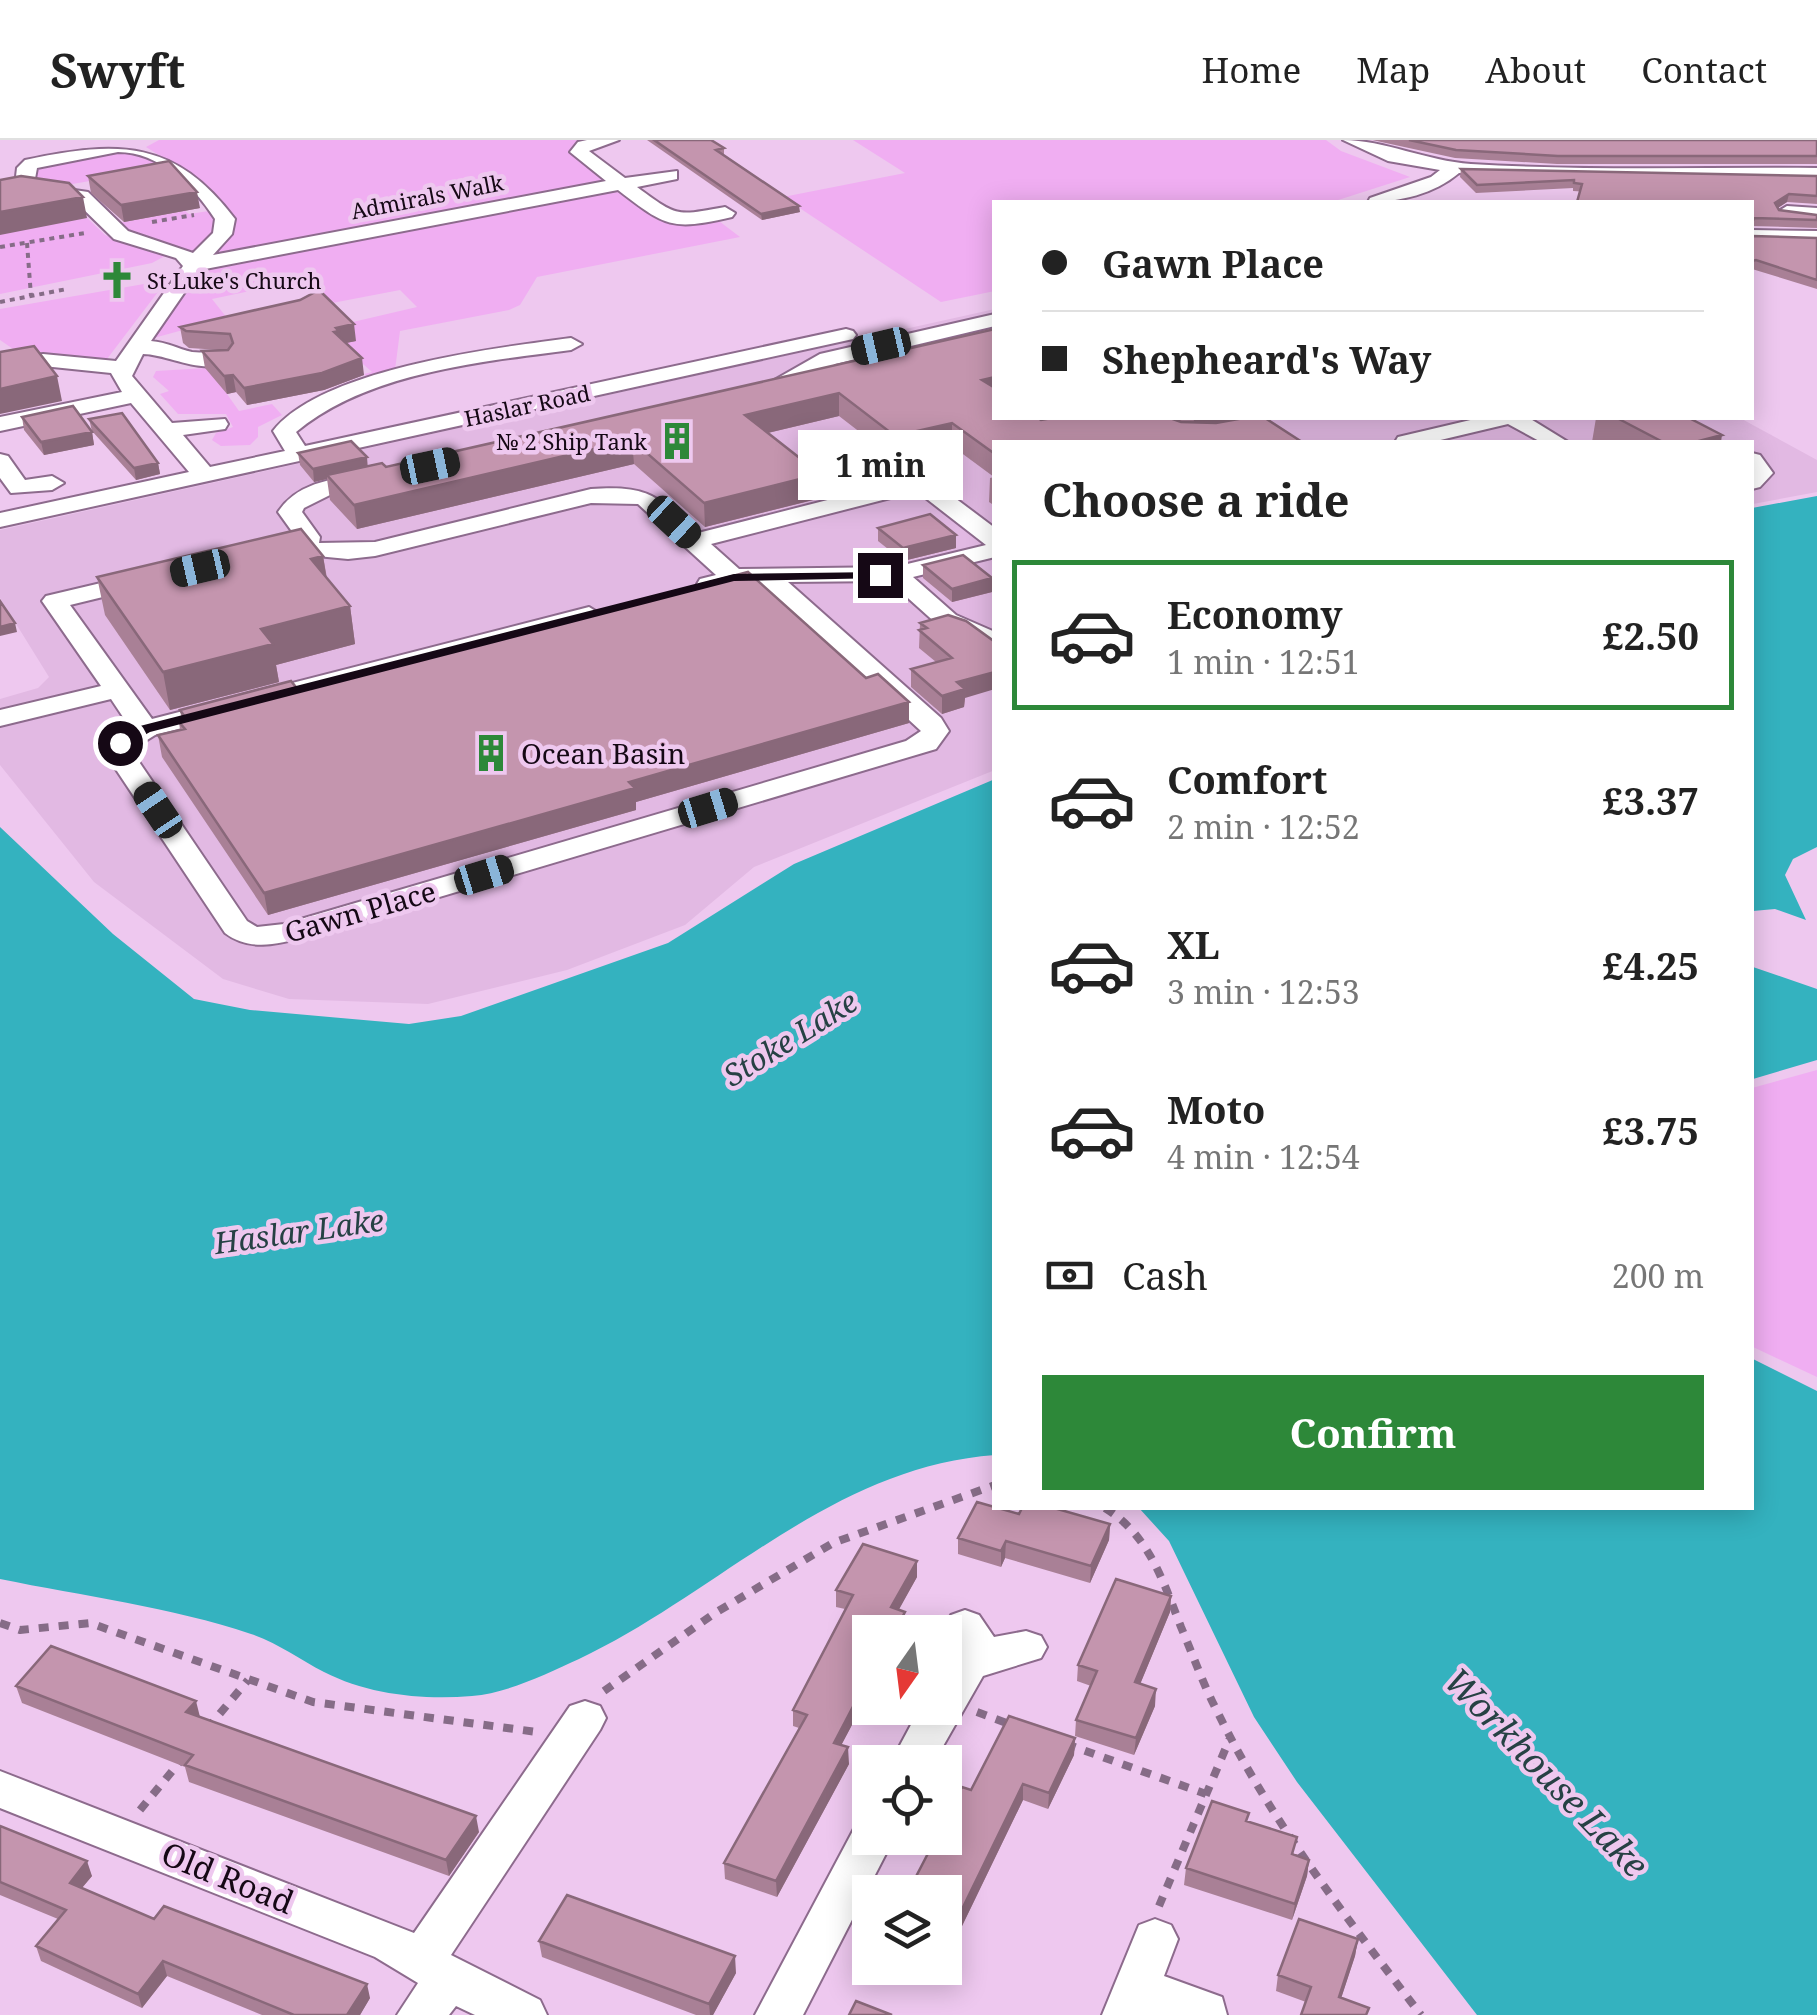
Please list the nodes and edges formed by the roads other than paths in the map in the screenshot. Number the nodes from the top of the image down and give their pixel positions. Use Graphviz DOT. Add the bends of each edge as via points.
graph roads {
  1 [pos="610,140"];
  2 [pos="1352,140"];
  3 [pos="133,143"];
  4 [pos="175,168"];
  5 [pos="1454,168"];
  6 [pos="142,174"];
  7 [pos="1817,174"];
  8 [pos="670,175"];
  9 [pos="92,183"];
  10 [pos="622,184"];
  11 [pos="24,188"];
  12 [pos="60,190"];
  13 [pos="0,196"];
  14 [pos="1383,200"];
  15 [pos="1787,212"];
  16 [pos="725,214"];
  17 [pos="1817,214"];
  18 [pos="1754,236"];
  19 [pos="1809,237"];
  20 [pos="1817,254"];
  21 [pos="193,265"];
  22 [pos="992,303"];
  23 [pos="992,321"];
  24 [pos="180,331"];
  25 [pos="571,344"];
  26 [pos="147,347"];
  27 [pos="222,358"];
  28 [pos="4,360"];
  29 [pos="122,368"];
  30 [pos="749,395"];
  31 [pos="134,396"];
  32 [pos="1496,420"];
  33 [pos="1518,420"];
  34 [pos="0,424"];
  35 [pos="218,424"];
  36 [pos="166,431"];
  37 [pos="1414,440"];
  38 [pos="1552,440"];
  39 [pos="299,454"];
  40 [pos="0,463"];
  41 [pos="204,475"];
  42 [pos="393,475"];
  43 [pos="52,483"];
  44 [pos="0,520"];
  45 [pos="992,538"];
  46 [pos="694,541"];
  47 [pos="992,551"];
  48 [pos="766,575"];
  49 [pos="887,575"];
  50 [pos="164,576"];
  51 [pos="734,578"];
  52 [pos="680,591"];
  53 [pos="795,602"];
  54 [pos="609,610"];
  55 [pos="992,642"];
  56 [pos="116,690"];
  57 [pos="0,718"];
  58 [pos="145,729"];
  59 [pos="1026,1647"];
  60 [pos="962,1678"];
  61 [pos="585,1716"];
  62 [pos="0,1789"];
  63 [pos="863,1855"];
  64 [pos="1156,1939"];
  65 [pos="436,1969"];
  66 [pos="1131,2000"];
  67 [pos="1205,2012"];
  68 [pos="421,2015"];
  69 [pos="523,2015"];
  70 [pos="779,2015"];
  1 -- 10 [label="street" via="579,152"];
  2 -- 5 [label="street" via="1394,157"];
  3 -- 4 [label="street"];
  3 -- 11 [label="street" via="21,163"];
  4 -- 6 [label="street"];
  4 -- 21 [label="street" via="225,220 222,234"];
  5 -- 7 [label="street"];
  5 -- 14 [label="street" via="1441,180"];
  8 -- 10 [label="street, Admirals Walk"];
  9 -- 12 [label="street"];
  10 -- 16 [label="street" via="672,220"];
  10 -- 21 [label="street, Admirals Walk"];
  11 -- 12 [label="street"];
  11 -- 13 [label="street"];
  12 -- 21 [label="street" via="82,196 121,235 183,254"];
  15 -- 17 [label="street"];
  18 -- 19 [label="street"];
  19 -- 20 [label="street"];
  21 -- 26 [label="street"];
  22 -- 39 [label="street, Haslar Road"];
  23 -- 30 [label="street" via="828,358 786,385"];
  24 -- 26 [label="street"];
  25 -- 39 [label="street" via="465,359 316,407 284,431"];
  26 -- 27 [label="street" via="184,358"];
  26 -- 29 [label="street"];
  28 -- 29 [label="street"];
  29 -- 31 [label="street"];
  31 -- 34 [label="street"];
  31 -- 36 [label="street"];
  32 -- 37 [label="street"];
  33 -- 38 [label="street"];
  35 -- 36 [label="street"];
  36 -- 41 [label="street"];
  39 -- 41 [label="street, Haslar Road"];
  40 -- 43 [label="street" via="19,488"];
  41 -- 44 [label="street, Haslar Road"];
  42 -- 46 [label="street" via="299,499 290,510 308,537 293,549 376,549 611,494 650,501"];
  45 -- 46 [label="street" via="930,491 910,486"];
  46 -- 51 [label="street"];
  47 -- 49 [label="street"];
  48 -- 49 [label="street"];
  48 -- 51 [label="street"];
  48 -- 53 [label="street, Gawn Place"];
  49 -- 53 [label="street"];
  49 -- 55 [label="street" via="948,620"];
  50 -- 56 [label="street" via="50,595"];
  51 -- 52 [label="street"];
  53 -- 58 [label="street, Gawn Place" via="931,724 930,740 276,935 238,930 118,752 122,741"];
  54 -- 58 [label="street"];
  56 -- 57 [label="street"];
  56 -- 58 [label="street"];
  59 -- 60 [label="street" via="974,1640"];
  61 -- 65 [label="street"];
  62 -- 65 [label="street, Old Road" via="120,1833"];
  63 -- 70 [label="street"];
  64 -- 66 [label="street"];
  65 -- 68 [label="street"];
  65 -- 69 [label="street, Old Road"];
  66 -- 67 [label="street"];
}
